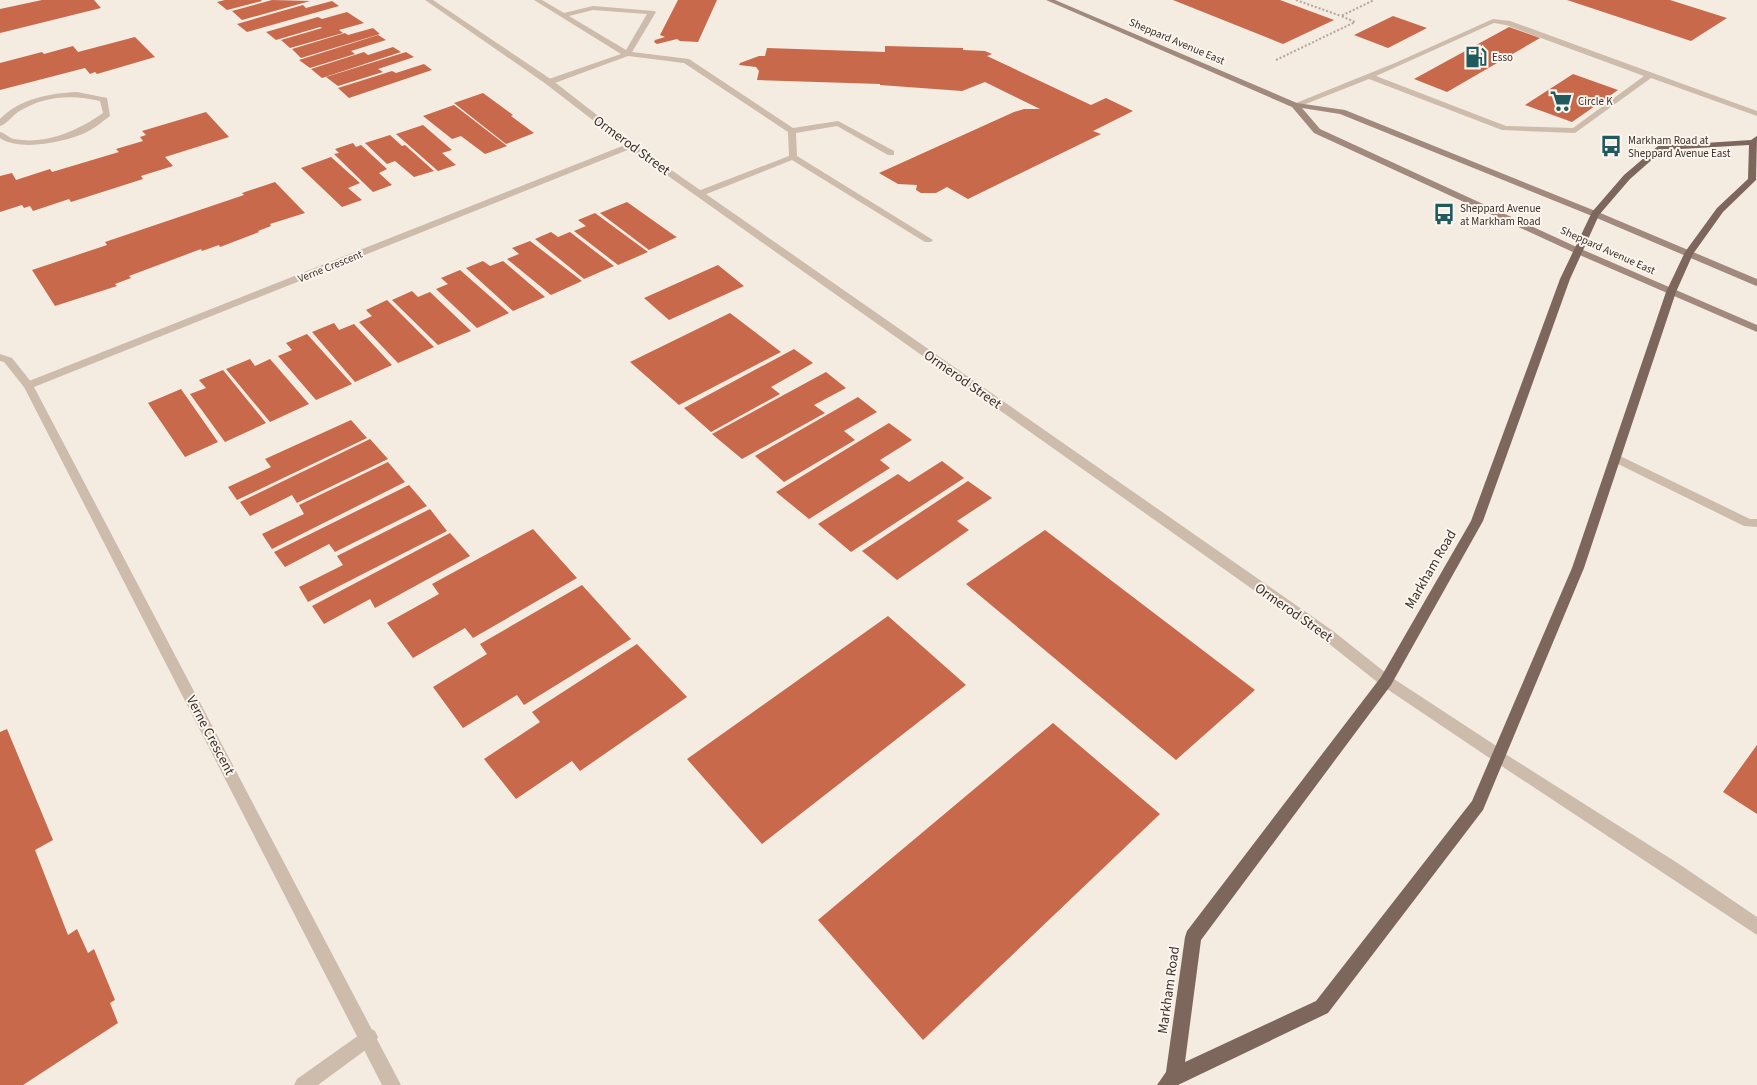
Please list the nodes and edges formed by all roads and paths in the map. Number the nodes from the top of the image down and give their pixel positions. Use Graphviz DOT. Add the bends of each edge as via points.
graph roads {
  1 [pos="428,0"];
  2 [pos="537,0"];
  3 [pos="1049,0"];
  4 [pos="1296,0"];
  5 [pos="1374,0"];
  6 [pos="564,16"];
  7 [pos="1341,16"];
  8 [pos="627,54"];
  9 [pos="1276,60"];
  10 [pos="1369,76"];
  11 [pos="1650,76"];
  12 [pos="549,82"];
  13 [pos="1296,104"];
  14 [pos="1757,114"];
  15 [pos="0,124"];
  16 [pos="792,131"];
  17 [pos="0,134"];
  18 [pos="1755,141"];
  19 [pos="631,146"];
  20 [pos="891,153"];
  21 [pos="793,157"];
  22 [pos="701,193"];
  23 [pos="1595,214"];
  24 [pos="928,240"];
  25 [pos="1578,251"];
  26 [pos="1688,254"];
  27 [pos="1757,283"];
  28 [pos="1671,292"];
  29 [pos="1757,329"];
  30 [pos="0,358"];
  31 [pos="28,385"];
  32 [pos="1616,458"];
  33 [pos="1754,524"];
  34 [pos="1386,682"];
  35 [pos="1499,756"];
  36 [pos="1757,927"];
  37 [pos="369,1037"];
  38 [pos="1174,1082"];
  39 [pos="303,1085"];
  40 [pos="392,1085"];
  1 -- 12 [label="street, Ormerod Street"];
  2 -- 6 [label="street"];
  3 -- 13 [label="main road, Sheppard Avenue East"];
  4 -- 7 [label="path"];
  5 -- 7 [label="path"];
  6 -- 8 [label="street"];
  6 -- 8 [label="street" via="593,8 652,12"];
  7 -- 9 [label="path" via="1355,22"];
  8 -- 12 [label="street"];
  8 -- 16 [label="street" via="686,61"];
  10 -- 11 [label="street" via="1494,21"];
  10 -- 11 [label="street" via="1505,128 1575,131"];
  10 -- 13 [label="street"];
  11 -- 14 [label="street"];
  12 -- 19 [label="street, Ormerod Street"];
  13 -- 23 [label="main road, Sheppard Avenue East" via="1342,112"];
  13 -- 25 [label="main road, Sheppard Avenue East" via="1317,131"];
  15 -- 17 [label="street" via="8,113 41,99 78,94 104,100 107,114 84,130 45,142 10,141"];
  16 -- 20 [label="street" via="838,123"];
  16 -- 21 [label="street"];
  18 -- 23 [label="main road, Markham Road" via="1661,148 1627,177"];
  18 -- 26 [label="main road, Markham Road" via="1752,180 1720,210"];
  19 -- 22 [label="street, Ormerod Street"];
  19 -- 31 [label="street, Verne Crescent"];
  21 -- 22 [label="street"];
  21 -- 24 [label="street"];
  22 -- 34 [label="street, Ormerod Street" via="1328,636"];
  23 -- 25 [label="main road, Markham Road"];
  23 -- 26 [label="main road, Sheppard Avenue East"];
  25 -- 28 [label="main road, Sheppard Avenue East"];
  25 -- 34 [label="main road, Markham Road" via="1477,521"];
  26 -- 27 [label="main road, Sheppard Avenue East"];
  26 -- 28 [label="main road, Markham Road"];
  28 -- 29 [label="main road, Sheppard Avenue East"];
  28 -- 32 [label="main road, Markham Road"];
  30 -- 31 [label="street, Verne Crescent" via="8,360"];
  31 -- 37 [label="street, Verne Crescent"];
  32 -- 33 [label="street"];
  32 -- 35 [label="main road, Markham Road" via="1578,568"];
  34 -- 35 [label="street, Ormerod Street"];
  34 -- 38 [label="main road, Markham Road" via="1193,937"];
  35 -- 36 [label="street, Ormerod Street"];
  35 -- 38 [label="main road, Markham Road" via="1478,805 1322,1007"];
  37 -- 39 [label="street"];
  37 -- 40 [label="street, Verne Crescent"];
}
